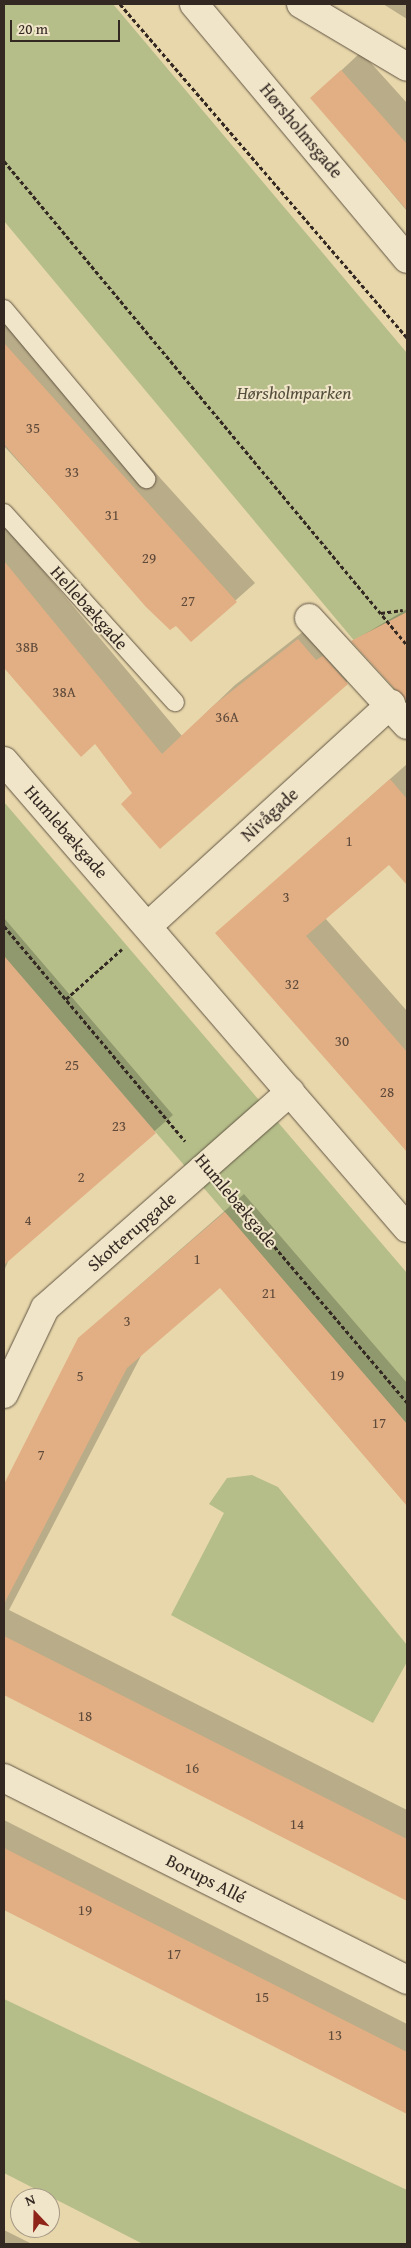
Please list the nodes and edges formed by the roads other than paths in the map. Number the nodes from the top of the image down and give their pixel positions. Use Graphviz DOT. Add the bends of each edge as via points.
graph roads {
  1 [pos="194,4"];
  2 [pos="301,4"];
  3 [pos="407,67"];
  4 [pos="407,259"];
  5 [pos="4,309"];
  6 [pos="146,479"];
  7 [pos="4,513"];
  8 [pos="309,618"];
  9 [pos="175,702"];
  10 [pos="399,715"];
  11 [pos="4,761"];
  12 [pos="149,925"];
  13 [pos="290,1092"];
  14 [pos="407,1228"];
  15 [pos="4,1394"];
  16 [pos="4,1778"];
  17 [pos="407,1980"];
  1 -- 4 [label="street, Hørsholmsgade"];
  2 -- 3 [label="street"];
  5 -- 6 [label="lane"];
  7 -- 9 [label="lane, Hellebækgade"];
  8 -- 10 [label="street"];
  10 -- 12 [label="street, Nivågade"];
  11 -- 12 [label="street, Humlebækgade"];
  12 -- 13 [label="street, Humlebækgade"];
  13 -- 14 [label="street, Humlebækgade"];
  13 -- 15 [label="street, Skotterupgade" via="45,1308"];
  16 -- 17 [label="street, Borups Allé"];
}
